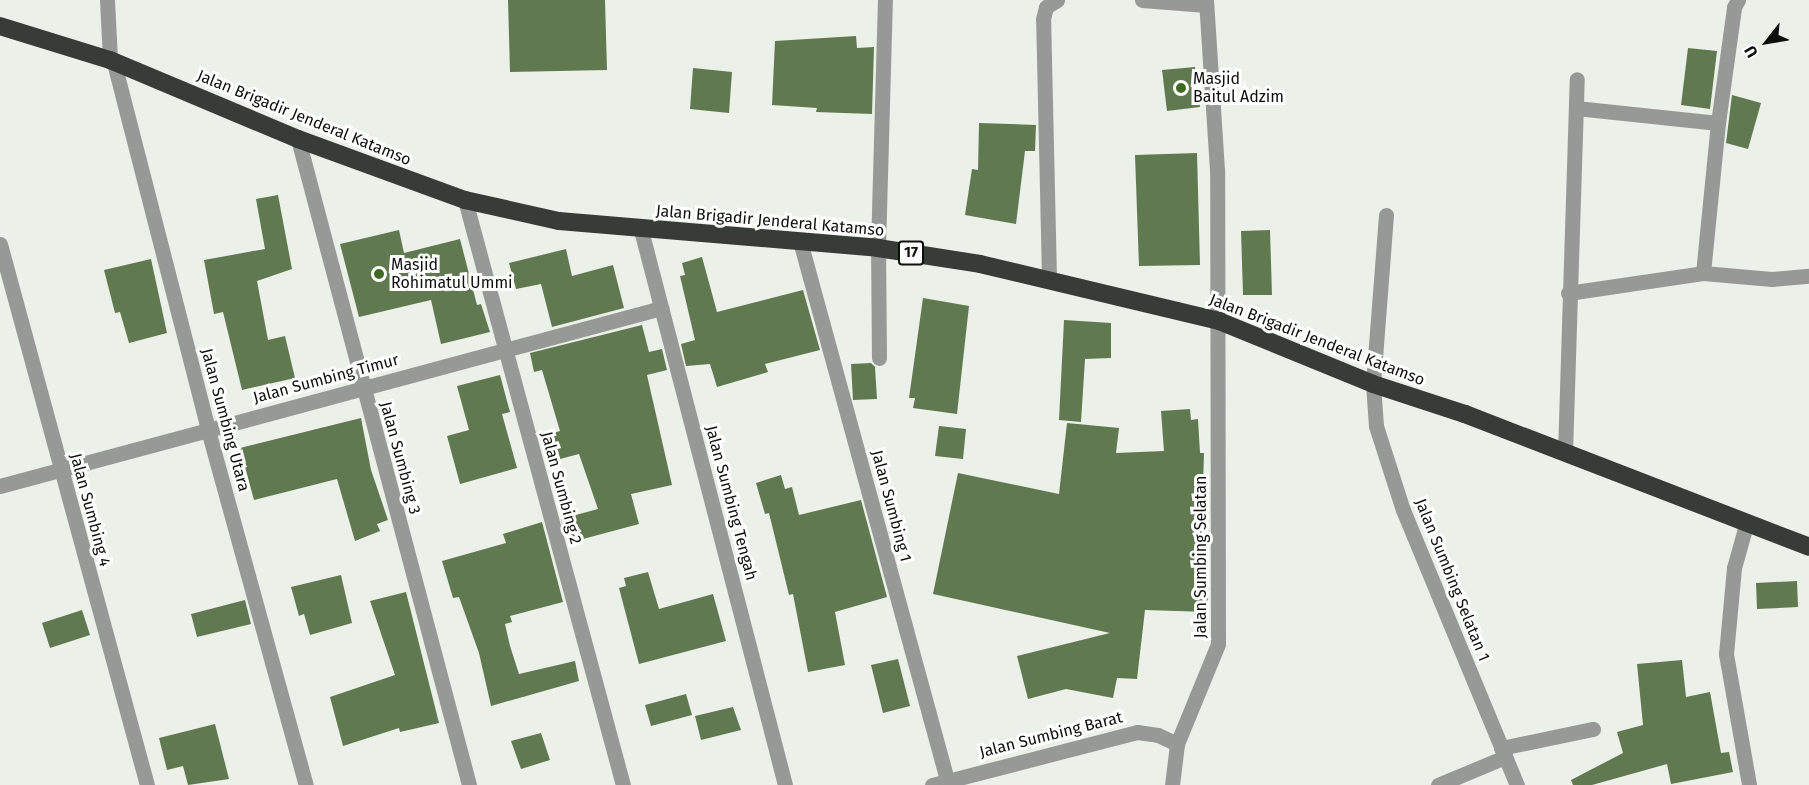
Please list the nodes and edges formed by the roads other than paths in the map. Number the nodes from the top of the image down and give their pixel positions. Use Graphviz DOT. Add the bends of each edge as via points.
graph roads {
  1 [pos="107,0"];
  2 [pos="885,0"];
  3 [pos="1057,0"];
  4 [pos="1142,0"];
  5 [pos="1738,0"];
  6 [pos="1206,3"];
  7 [pos="0,26"];
  8 [pos="112,61"];
  9 [pos="1577,79"];
  10 [pos="1576,108"];
  11 [pos="1718,123"];
  12 [pos="298,139"];
  13 [pos="465,200"];
  14 [pos="1386,215"];
  15 [pos="641,230"];
  16 [pos="800,241"];
  17 [pos="0,244"];
  18 [pos="878,248"];
  19 [pos="1703,273"];
  20 [pos="1809,276"];
  21 [pos="1049,278"];
  22 [pos="1568,293"];
  23 [pos="661,308"];
  24 [pos="1219,321"];
  25 [pos="504,347"];
  26 [pos="879,358"];
  27 [pos="1374,384"];
  28 [pos="363,388"];
  29 [pos="208,430"];
  30 [pos="1565,453"];
  31 [pos="60,470"];
  32 [pos="0,486"];
  33 [pos="1746,525"];
  34 [pos="1809,547"];
  35 [pos="1593,729"];
  36 [pos="1177,744"];
  37 [pos="1503,752"];
  38 [pos="947,780"];
  39 [pos="147,785"];
  40 [pos="306,785"];
  41 [pos="469,785"];
  42 [pos="623,785"];
  43 [pos="785,785"];
  44 [pos="932,785"];
  45 [pos="1172,785"];
  46 [pos="1438,785"];
  47 [pos="1517,785"];
  48 [pos="1749,785"];
  1 -- 8 [label="street, Jalan Sumbing Utara"];
  2 -- 18 [label="street"];
  3 -- 21 [label="street" via="1046,7 1043,19"];
  4 -- 6 [label="street"];
  5 -- 11 [label="street"];
  6 -- 24 [label="street, Jalan Sumbing Selatan" via="1217,170"];
  7 -- 8 [label="highway, Jalan Brigadir Jenderal Katamso / 17"];
  8 -- 12 [label="highway, Jalan Brigadir Jenderal Katamso / 17"];
  8 -- 29 [label="street, Jalan Sumbing Utara"];
  9 -- 10 [label="street"];
  10 -- 11 [label="street"];
  10 -- 22 [label="street"];
  11 -- 19 [label="street"];
  12 -- 13 [label="highway, Jalan Brigadir Jenderal Katamso / 17"];
  12 -- 28 [label="street, Jalan Sumbing 3"];
  13 -- 15 [label="highway, Jalan Brigadir Jenderal Katamso / 17" via="560,221"];
  13 -- 25 [label="street, Jalan Sumbing 2"];
  14 -- 27 [label="street, Jalan Sumbing Selatan 1"];
  15 -- 16 [label="highway, Jalan Brigadir Jenderal Katamso / 17"];
  15 -- 23 [label="street, Jalan Sumbing Tengah"];
  16 -- 18 [label="highway, Jalan Brigadir Jenderal Katamso / 17"];
  16 -- 38 [label="street, Jalan Sumbing 1"];
  17 -- 31 [label="street, Jalan Sumbing 4"];
  18 -- 21 [label="highway, Jalan Brigadir Jenderal Katamso / 17"];
  18 -- 26 [label="street"];
  19 -- 20 [label="street" via="1772,279"];
  19 -- 22 [label="street"];
  21 -- 24 [label="highway, Jalan Brigadir Jenderal Katamso / 17"];
  22 -- 30 [label="street"];
  23 -- 25 [label="street, Jalan Sumbing Timur"];
  23 -- 43 [label="street, Jalan Sumbing Tengah"];
  24 -- 27 [label="highway, Jalan Brigadir Jenderal Katamso / 17"];
  24 -- 36 [label="street, Jalan Sumbing Selatan" via="1218,644"];
  25 -- 28 [label="street, Jalan Sumbing Timur"];
  25 -- 42 [label="street, Jalan Sumbing 2"];
  27 -- 30 [label="highway, Jalan Brigadir Jenderal Katamso / 17"];
  27 -- 37 [label="street, Jalan Sumbing Selatan 1" via="1384,457"];
  28 -- 29 [label="street, Jalan Sumbing Timur"];
  28 -- 41 [label="street, Jalan Sumbing 3"];
  29 -- 31 [label="street, Jalan Sumbing Timur"];
  29 -- 40 [label="street, Jalan Sumbing Utara"];
  30 -- 33 [label="highway, Jalan Brigadir Jenderal Katamso / 17"];
  31 -- 32 [label="street, Jalan Sumbing Timur"];
  31 -- 39 [label="street, Jalan Sumbing 4"];
  33 -- 34 [label="highway, Jalan Brigadir Jenderal Katamso / 17"];
  33 -- 48 [label="street" via="1734,568 1726,654"];
  35 -- 37 [label="street"];
  36 -- 38 [label="street, Jalan Sumbing Barat" via="1158,735 1137,732"];
  36 -- 45 [label="street, Jalan Sumbing Selatan"];
  37 -- 46 [label="street"];
  37 -- 47 [label="street, Jalan Sumbing Selatan 1"];
  38 -- 44 [label="street, Jalan Sumbing Barat"];
}
